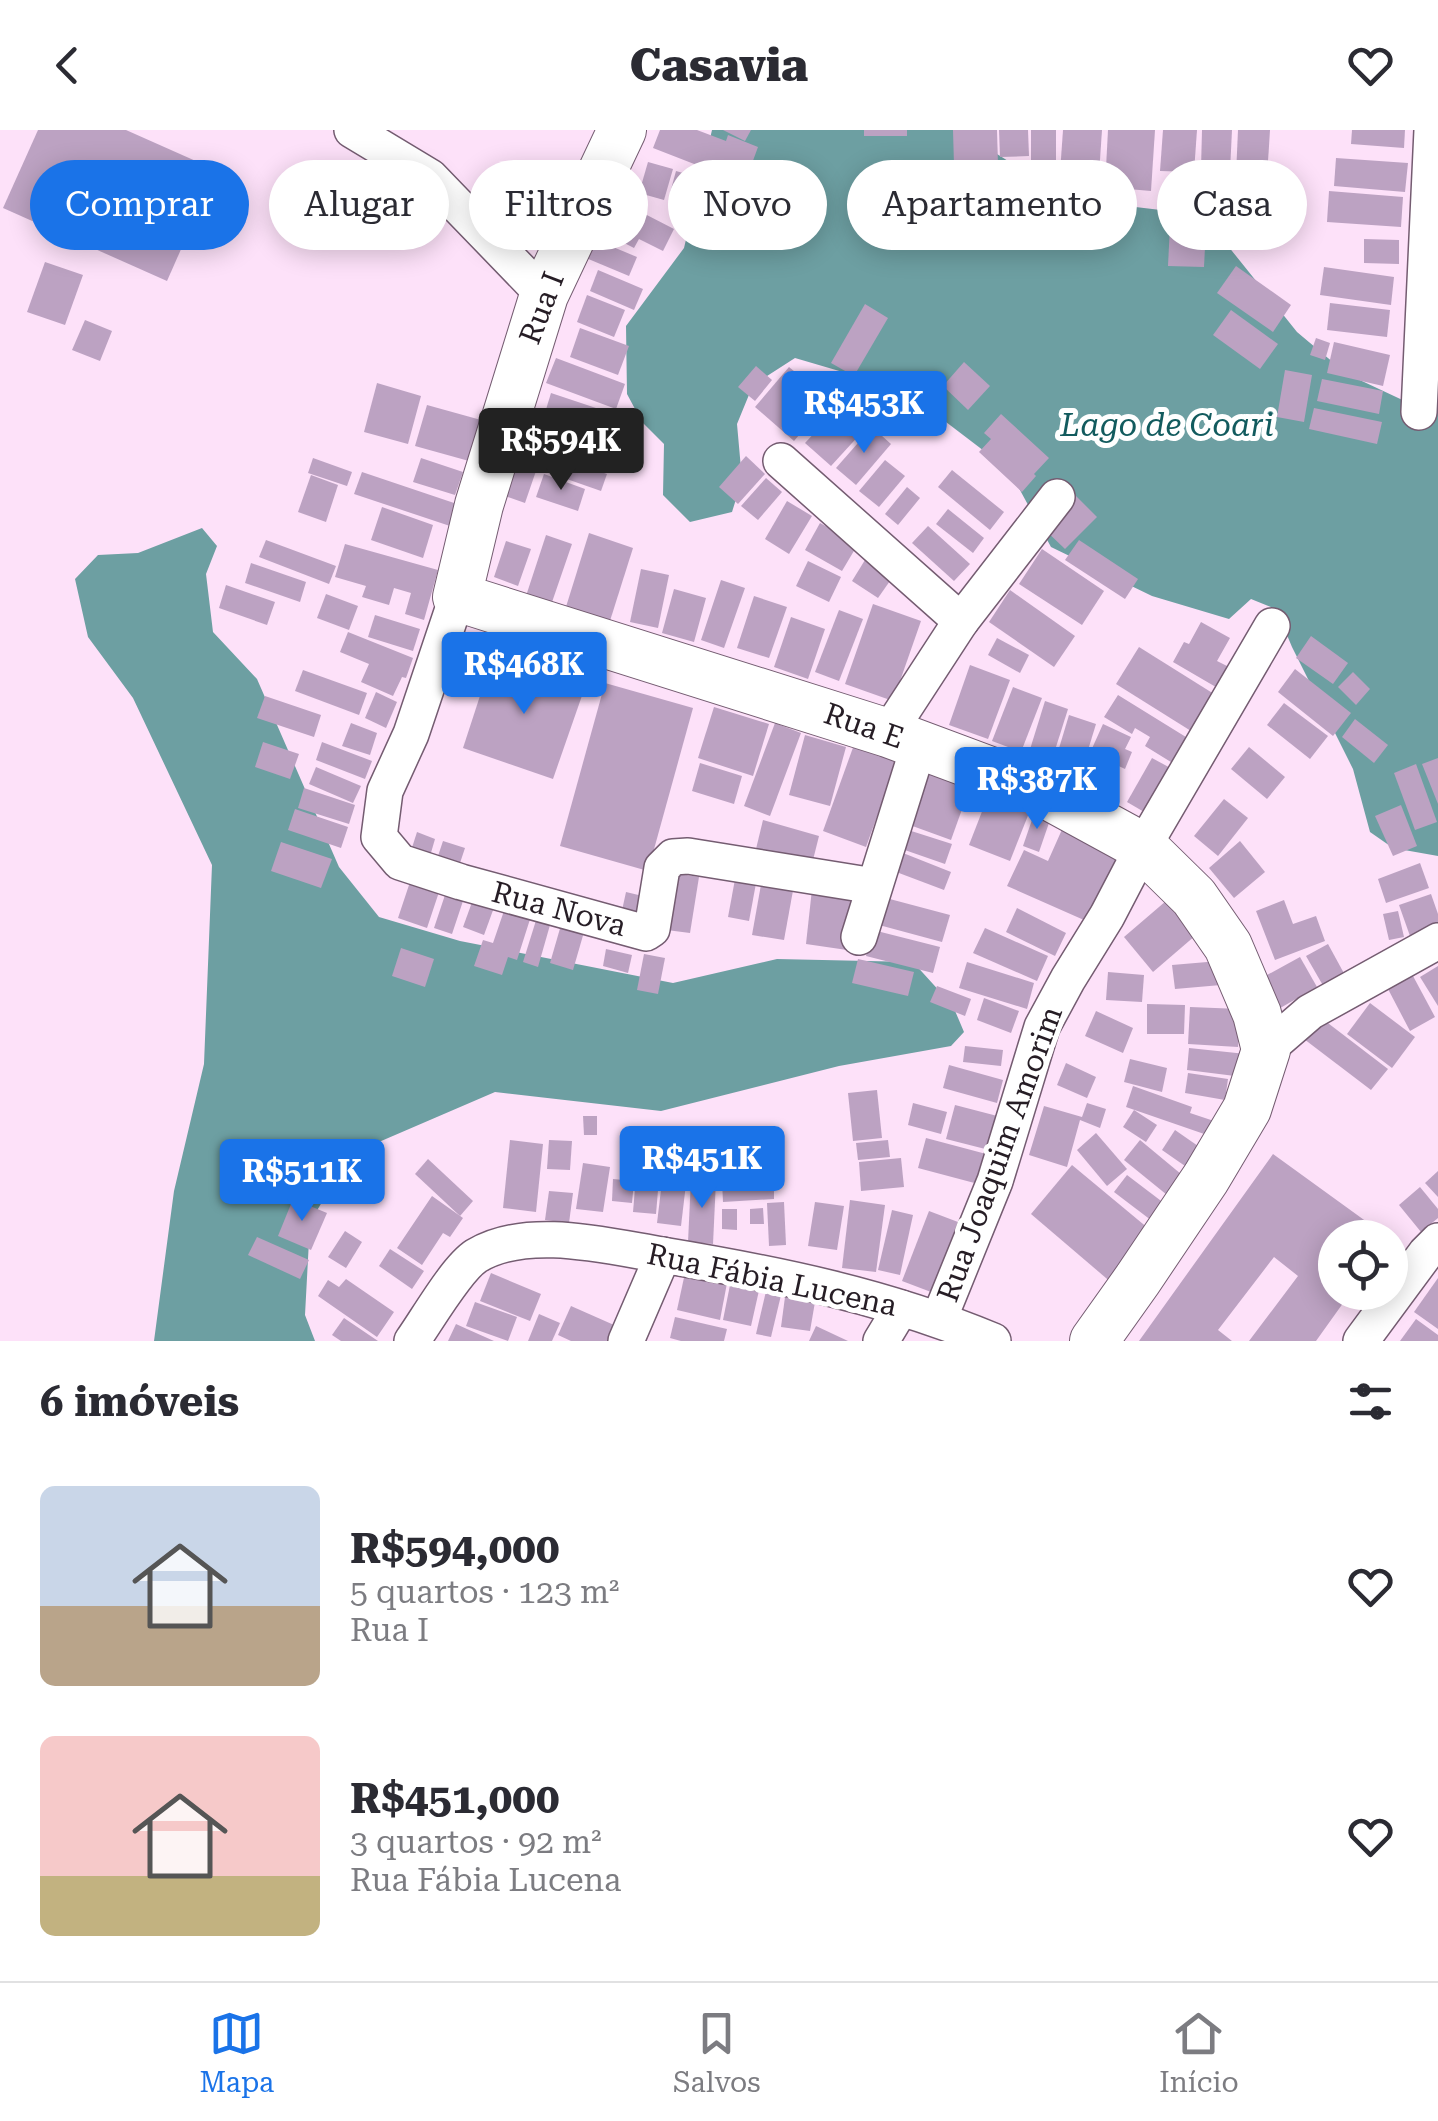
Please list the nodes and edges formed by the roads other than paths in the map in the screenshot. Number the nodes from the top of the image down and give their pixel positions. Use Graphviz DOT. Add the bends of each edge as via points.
graph roads {
  1 [pos="352,130"];
  2 [pos="622,130"];
  3 [pos="1432,130"];
  4 [pos="544,295"];
  5 [pos="1419,412"];
  6 [pos="781,460"];
  7 [pos="1057,497"];
  8 [pos="457,596"];
  9 [pos="961,621"];
  10 [pos="1272,626"];
  11 [pos="904,739"];
  12 [pos="379,837"];
  13 [pos="1143,847"];
  14 [pos="874,886"];
  15 [pos="858,937"];
  16 [pos="1438,940"];
  17 [pos="1266,1050"];
  18 [pos="1434,1253"];
  19 [pos="663,1255"];
  20 [pos="901,1308"];
  21 [pos="939,1318"];
  22 [pos="412,1341"];
  23 [pos="626,1341"];
  24 [pos="880,1341"];
  25 [pos="993,1341"];
  26 [pos="1094,1341"];
  27 [pos="1362,1341"];
  1 -- 4 [label="street" via="430,177"];
  2 -- 4 [label="street, Rua I"];
  3 -- 5 [label="street"];
  4 -- 8 [label="street, Rua I"];
  6 -- 9 [label="street"];
  7 -- 9 [label="street"];
  8 -- 11 [label="street, Rua E"];
  8 -- 12 [label="street, Rua I" via="411,734 384,790"];
  9 -- 11 [label="street"];
  10 -- 13 [label="street, Rua Joaquim Amorim"];
  11 -- 13 [label="street, Rua E" via="1033,787"];
  11 -- 14 [label="street"];
  12 -- 14 [label="street, Rua Nova" via="400,862 646,934 662,868 673,858"];
  13 -- 17 [label="street, Rua E" via="1194,897 1228,946"];
  13 -- 21 [label="street, Rua Joaquim Amorim" via="1042,1027 995,1181"];
  14 -- 15 [label="street"];
  16 -- 17 [label="street" via="1310,1012"];
  17 -- 26 [label="street" via="1247,1110"];
  18 -- 27 [label="street"];
  19 -- 20 [label="street, Rua Fábia Lucena" via="817,1284"];
  19 -- 22 [label="street, Rua Fábia Lucena" via="546,1239 508,1244 474,1257"];
  19 -- 23 [label="street"];
  20 -- 21 [label="street, Rua Fábia Lucena"];
  20 -- 24 [label="street"];
  21 -- 25 [label="street, Rua Fábia Lucena"];
}
